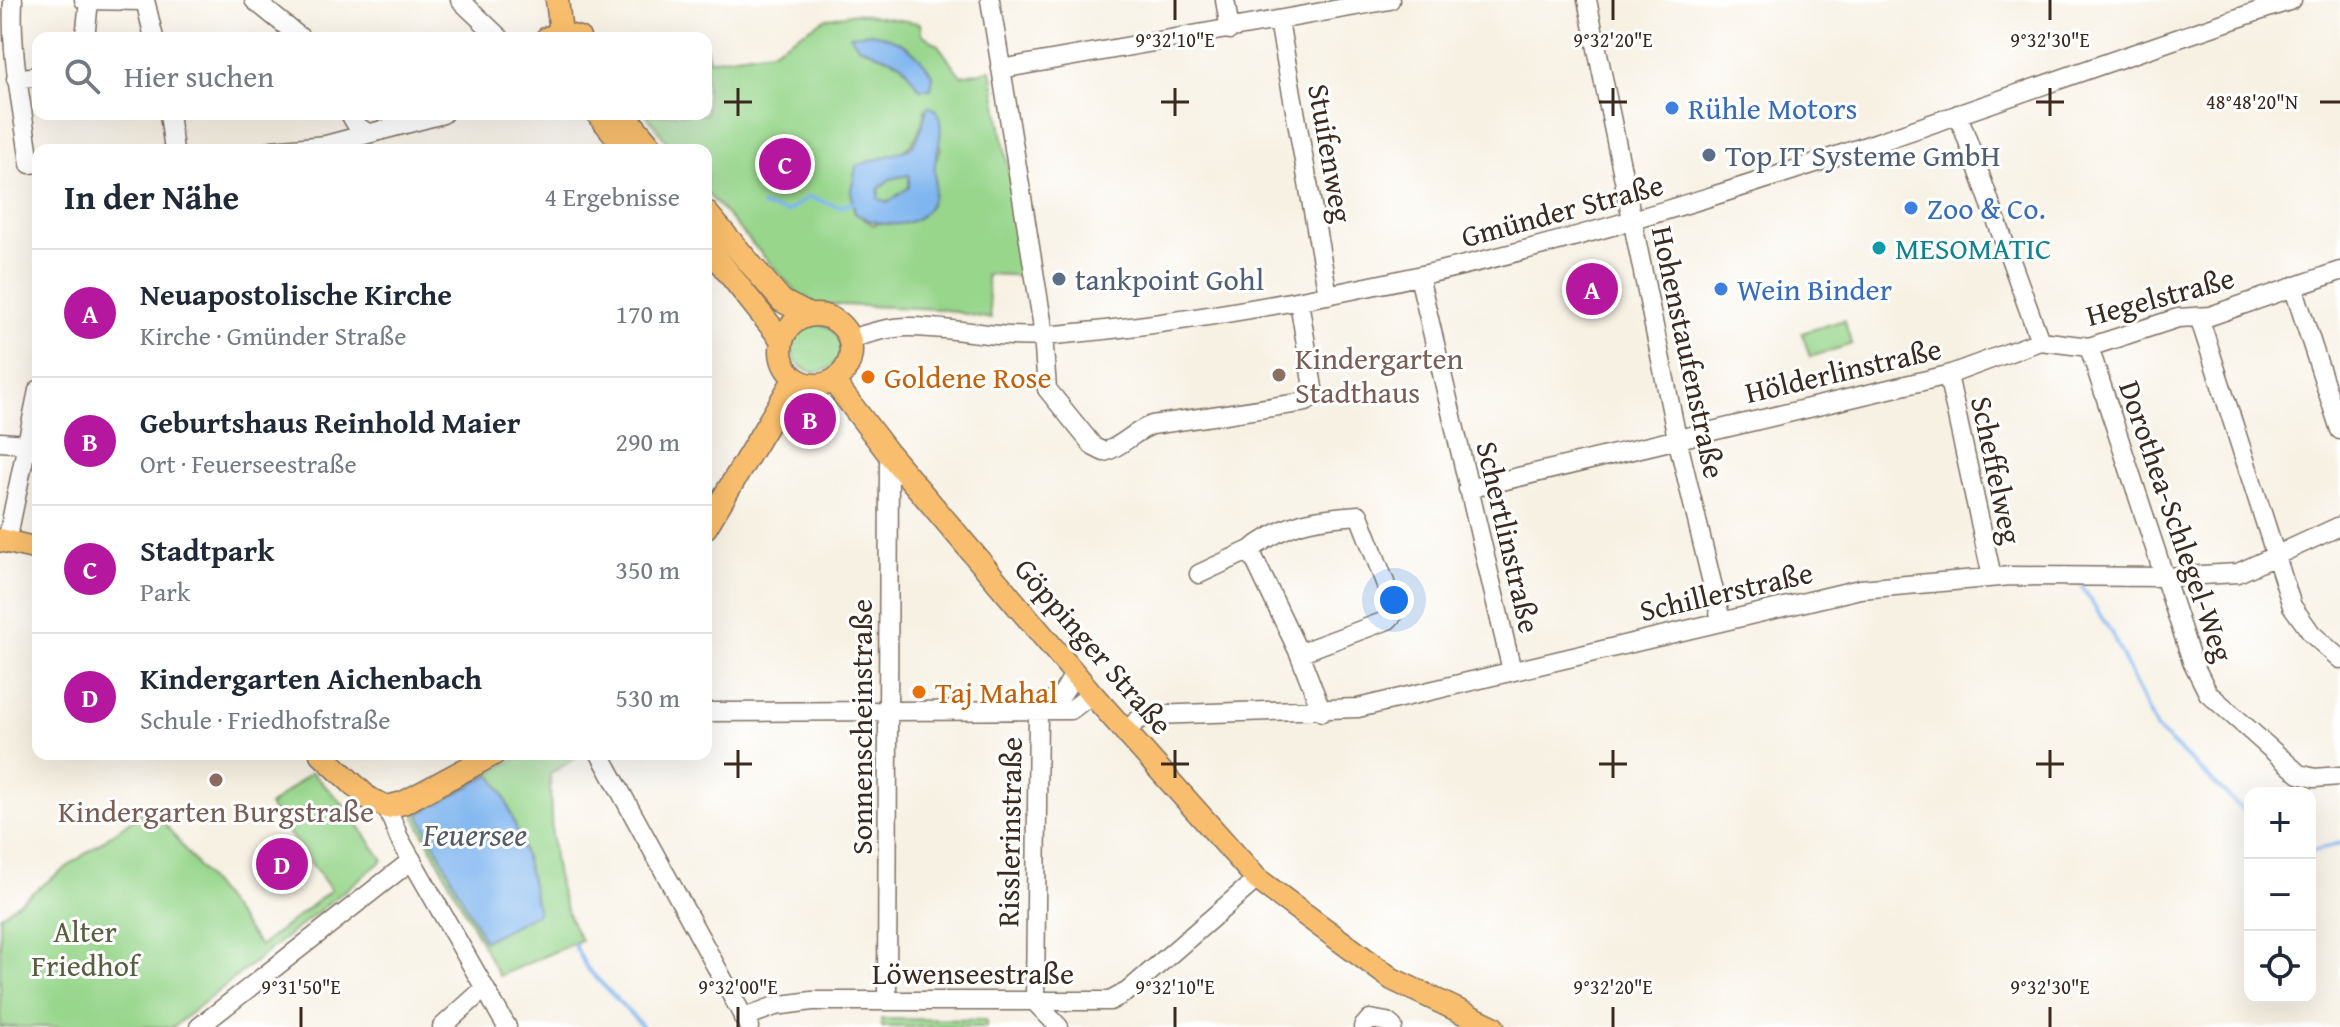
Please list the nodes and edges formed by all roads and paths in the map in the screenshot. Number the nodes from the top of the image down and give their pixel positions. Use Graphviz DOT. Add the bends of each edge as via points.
graph roads {
  1 [pos="13,0"];
  2 [pos="86,0"];
  3 [pos="145,0"];
  4 [pos="254,0"];
  5 [pos="557,0"];
  6 [pos="990,0"];
  7 [pos="1225,0"];
  8 [pos="1390,0"];
  9 [pos="1587,0"];
  10 [pos="2292,0"];
  11 [pos="474,4"];
  12 [pos="2261,5"];
  13 [pos="1279,21"];
  14 [pos="1230,30"];
  15 [pos="85,32"];
  16 [pos="153,32"];
  17 [pos="294,32"];
  18 [pos="495,32"];
  19 [pos="561,32"];
  20 [pos="1001,69"];
  21 [pos="32,76"];
  22 [pos="11,78"];
  23 [pos="1958,114"];
  24 [pos="170,120"];
  25 [pos="354,120"];
  26 [pos="417,120"];
  27 [pos="603,120"];
  28 [pos="629,120"];
  29 [pos="366,132"];
  30 [pos="174,144"];
  31 [pos="329,144"];
  32 [pos="622,144"];
  33 [pos="649,144"];
  34 [pos="32,156"];
  35 [pos="712,219"];
  36 [pos="1634,223"];
  37 [pos="712,252"];
  38 [pos="2340,271"];
  39 [pos="1419,276"];
  40 [pos="2293,286"];
  41 [pos="1328,295"];
  42 [pos="1299,301"];
  43 [pos="809,315"];
  44 [pos="2199,317"];
  45 [pos="1043,336"];
  46 [pos="850,339"];
  47 [pos="782,340"];
  48 [pos="2040,341"];
  49 [pos="2089,347"];
  50 [pos="1948,375"];
  51 [pos="795,378"];
  52 [pos="833,381"];
  53 [pos="32,419"];
  54 [pos="2340,430"];
  55 [pos="1677,438"];
  56 [pos="0,442"];
  57 [pos="27,444"];
  58 [pos="889,454"];
  59 [pos="1468,489"];
  60 [pos="712,517"];
  61 [pos="2340,526"];
  62 [pos="3,540"];
  63 [pos="32,547"];
  64 [pos="1250,550"];
  65 [pos="2276,557"];
  66 [pos="1199,574"];
  67 [pos="1992,577"];
  68 [pos="2165,577"];
  69 [pos="1721,620"];
  70 [pos="1299,653"];
  71 [pos="2340,659"];
  72 [pos="1512,671"];
  73 [pos="1075,673"];
  74 [pos="1092,694"];
  75 [pos="1038,711"];
  76 [pos="712,712"];
  77 [pos="890,712"];
  78 [pos="1322,712"];
  79 [pos="1127,730"];
  80 [pos="327,760"];
  81 [pos="483,760"];
  82 [pos="603,760"];
  83 [pos="2340,776"];
  84 [pos="387,807"];
  85 [pos="412,860"];
  86 [pos="1257,879"];
  87 [pos="485,988"];
  88 [pos="887,1001"];
  89 [pos="1035,1002"];
  90 [pos="746,1023"];
  91 [pos="199,1027"];
  92 [pos="442,1027"];
  93 [pos="507,1027"];
  94 [pos="1059,1027"];
  95 [pos="1363,1027"];
  96 [pos="1393,1027"];
  97 [pos="1493,1027"];
  1 -- 22 [label="street"];
  2 -- 3 [label="street"];
  2 -- 15 [label="street"];
  3 -- 16 [label="street"];
  4 -- 17 [label="street"];
  5 -- 19 [label="main road"];
  6 -- 20 [label="street"];
  7 -- 14 [label="street"];
  8 -- 13 [label="street"];
  9 -- 36 [label="street, Hohenstaufenstraße"];
  10 -- 12 [label="street, Gmünder Straße"];
  11 -- 18 [label="street"];
  12 -- 23 [label="street, Gmünder Straße"];
  13 -- 14 [label="street"];
  13 -- 41 [label="street, Stuifenweg"];
  14 -- 20 [label="street"];
  20 -- 45 [label="street"];
  21 -- 22 [label="street"];
  22 -- 34 [label="street"];
  23 -- 36 [label="street, Gmünder Straße"];
  23 -- 48 [label="street"];
  24 -- 30 [label="street"];
  25 -- 29 [label="street"];
  26 -- 29 [label="street"];
  27 -- 32 [label="main road"];
  28 -- 33 [label="main road"];
  29 -- 31 [label="street"];
  35 -- 43 [label="main road" via="782,301"];
  36 -- 39 [label="street, Gmünder Straße"];
  36 -- 55 [label="street, Hohenstaufenstraße"];
  37 -- 47 [label="main road"];
  38 -- 40 [label="street, Hegelstraße"];
  39 -- 41 [label="street, Gmünder Straße"];
  39 -- 59 [label="street, Schertlinstraße"];
  40 -- 44 [label="street, Hegelstraße"];
  40 -- 54 [label="street"];
  41 -- 42 [label="street, Gmünder Straße"];
  42 -- 45 [label="street, Gmünder Straße"];
  42 -- 45 [label="street" via="1314,394 1306,402 1152,425 1104,452 1083,435 1047,389"];
  43 -- 46 [label="main road" via="829,317"];
  43 -- 47 [label="main road" via="792,324"];
  44 -- 49 [label="street, Hegelstraße" via="2178,318"];
  44 -- 65 [label="street"];
  45 -- 46 [label="street, Gmünder Straße" via="995,337 912,327"];
  46 -- 52 [label="main road" via="850,360"];
  47 -- 51 [label="main road" via="782,361"];
  48 -- 49 [label="street, Hegelstraße"];
  48 -- 50 [label="street, Hölderlinstraße"];
  49 -- 68 [label="street, Dorothea-Schlegel-Weg"];
  50 -- 55 [label="street, Hölderlinstraße"];
  50 -- 67 [label="street, Scheffelweg"];
  51 -- 52 [label="main road" via="817,385"];
  51 -- 60 [label="main road"];
  52 -- 58 [label="main road, Göppinger Straße"];
  53 -- 57 [label="street"];
  55 -- 59 [label="street, Hölderlinstraße"];
  55 -- 69 [label="street, Hohenstaufenstraße"];
  56 -- 57 [label="street"];
  57 -- 62 [label="street"];
  58 -- 73 [label="main road, Göppinger Straße"];
  58 -- 77 [label="street, Sonnenscheinstraße"];
  59 -- 72 [label="street, Schertlinstraße"];
  61 -- 65 [label="street, Schillerstraße"];
  62 -- 63 [label="main road"];
  64 -- 66 [label="street"];
  64 -- 70 [label="street"];
  64 -- 70 [label="street" via="1278,529 1316,518 1359,515 1396,611 1388,620"];
  65 -- 68 [label="street, Schillerstraße" via="2238,573"];
  65 -- 71 [label="street" via="2300,621"];
  67 -- 68 [label="street, Schillerstraße"];
  67 -- 69 [label="street, Schillerstraße" via="1860,589"];
  68 -- 83 [label="street, Dorothea-Schlegel-Weg" via="2208,693 2299,774"];
  69 -- 72 [label="street, Schillerstraße"];
  70 -- 78 [label="street"];
  72 -- 78 [label="street, Schillerstraße" via="1439,691"];
  73 -- 74 [label="main road, Göppinger Straße"];
  73 -- 75 [label="street" via="1062,694"];
  74 -- 75 [label="street" via="1071,710"];
  74 -- 79 [label="main road, Göppinger Straße"];
  75 -- 77 [label="street"];
  75 -- 89 [label="street, Risslerinstraße"];
  76 -- 77 [label="street"];
  77 -- 88 [label="street, Sonnenscheinstraße"];
  78 -- 79 [label="street, Schillerstraße" via="1153,715"];
  79 -- 86 [label="main road, Göppinger Straße"];
  80 -- 84 [label="main road" via="368,798"];
  81 -- 84 [label="main road"];
  82 -- 90 [label="street"];
  84 -- 85 [label="street"];
  85 -- 87 [label="street"];
  85 -- 91 [label="street"];
  86 -- 89 [label="street, Löwenseestraße" via="1110,1001"];
  86 -- 97 [label="main road, Göppinger Straße" via="1392,979"];
  87 -- 92 [label="street"];
  87 -- 93 [label="street"];
  88 -- 89 [label="street, Löwenseestraße"];
  88 -- 90 [label="street, Löwenseestraße" via="775,1006"];
  89 -- 94 [label="street"];
  95 -- 96 [label="street" via="1370,1019"];
}
